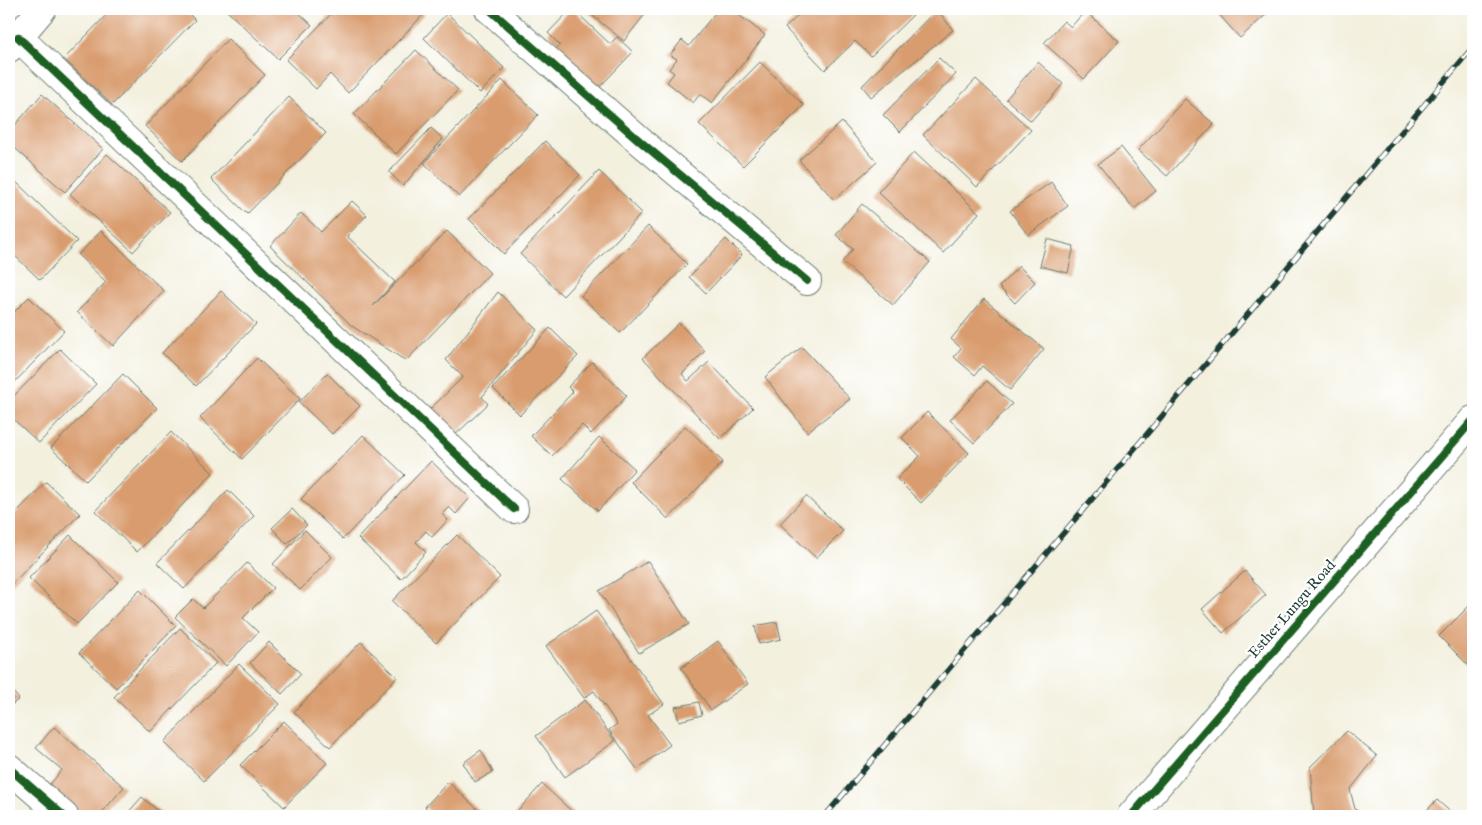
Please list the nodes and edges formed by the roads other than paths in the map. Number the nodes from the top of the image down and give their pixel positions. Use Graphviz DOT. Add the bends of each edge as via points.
graph roads {
  1 [pos="42,9"];
  2 [pos="488,9"];
  3 [pos="14,42"];
  4 [pos="807,281"];
  5 [pos="1473,421"];
  6 [pos="514,509"];
  7 [pos="9,768"];
  8 [pos="64,816"];
  9 [pos="1131,816"];
  1 -- 3 [label="street"];
  2 -- 4 [label="street"];
  3 -- 6 [label="street"];
  5 -- 9 [label="street, Esther Lungu Road"];
  7 -- 8 [label="street"];
}
